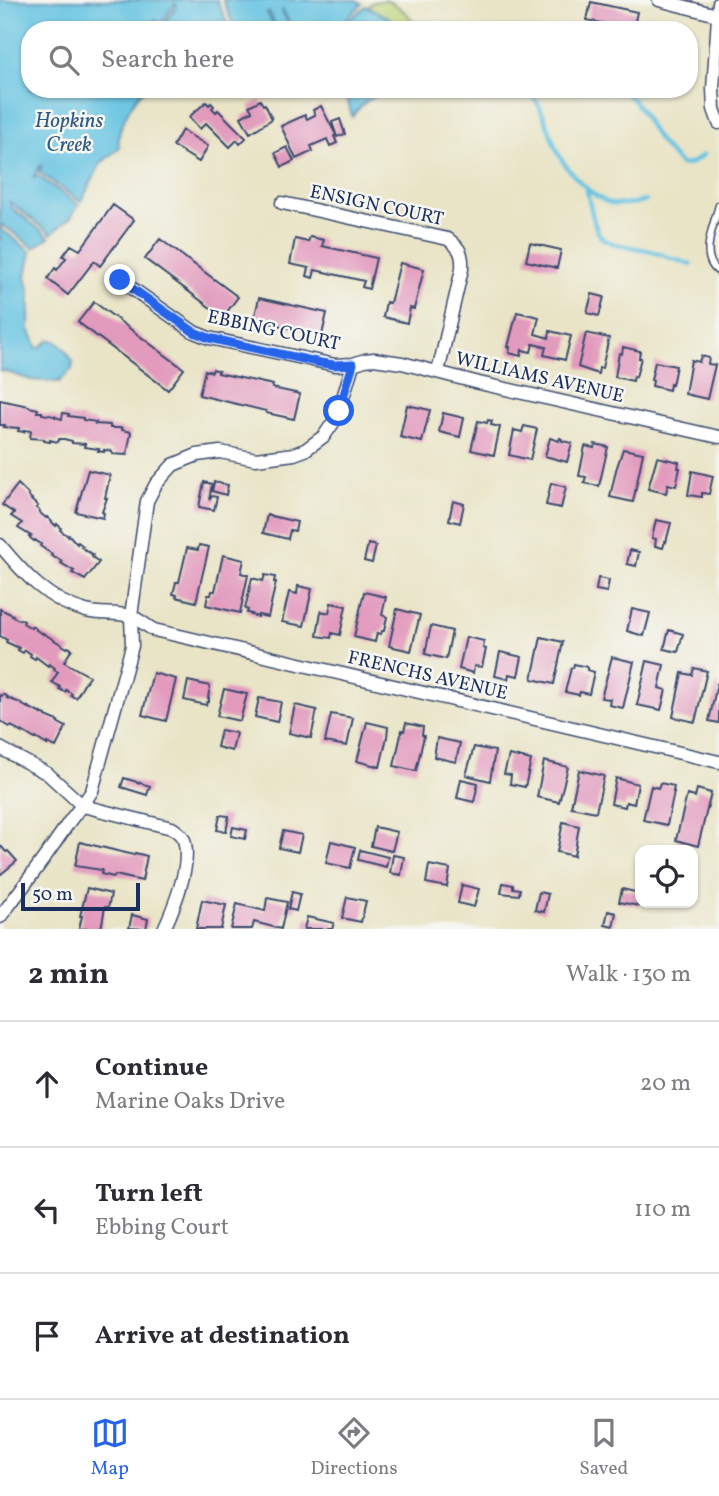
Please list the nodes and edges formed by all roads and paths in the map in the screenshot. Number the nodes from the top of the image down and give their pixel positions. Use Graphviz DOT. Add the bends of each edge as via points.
graph roads {
  1 [pos="659,0"];
  2 [pos="718,9"];
  3 [pos="719,123"];
  4 [pos="282,203"];
  5 [pos="719,205"];
  6 [pos="719,272"];
  7 [pos="120,280"];
  8 [pos="353,364"];
  9 [pos="438,372"];
  10 [pos="719,437"];
  11 [pos="0,545"];
  12 [pos="131,616"];
  13 [pos="0,748"];
  14 [pos="719,762"];
  15 [pos="83,806"];
  16 [pos="0,917"];
  17 [pos="164,929"];
  1 -- 2 [label="street"];
  2 -- 3 [label="street" via="713,89"];
  4 -- 9 [label="street, ENSIGN COURT" via="448,239 458,246 462,269"];
  5 -- 6 [label="lane" via="708,250 710,263"];
  7 -- 8 [label="street, EBBING COURT" via="209,338 321,363"];
  8 -- 9 [label="street, WILLIAMS AVENUE" via="374,359"];
  8 -- 12 [label="street" via="333,423 305,450 256,459 220,452 197,455 173,465 156,484 147,501"];
  9 -- 10 [label="street, WILLIAMS AVENUE"];
  11 -- 12 [label="street" via="32,581 63,603 88,612"];
  12 -- 14 [label="street, FRENCHS AVENUE" via="153,630"];
  12 -- 15 [label="street" via="132,646 92,791"];
  13 -- 15 [label="street" via="48,774"];
  15 -- 16 [label="street"];
  15 -- 17 [label="street" via="180,832 185,869"];
}
